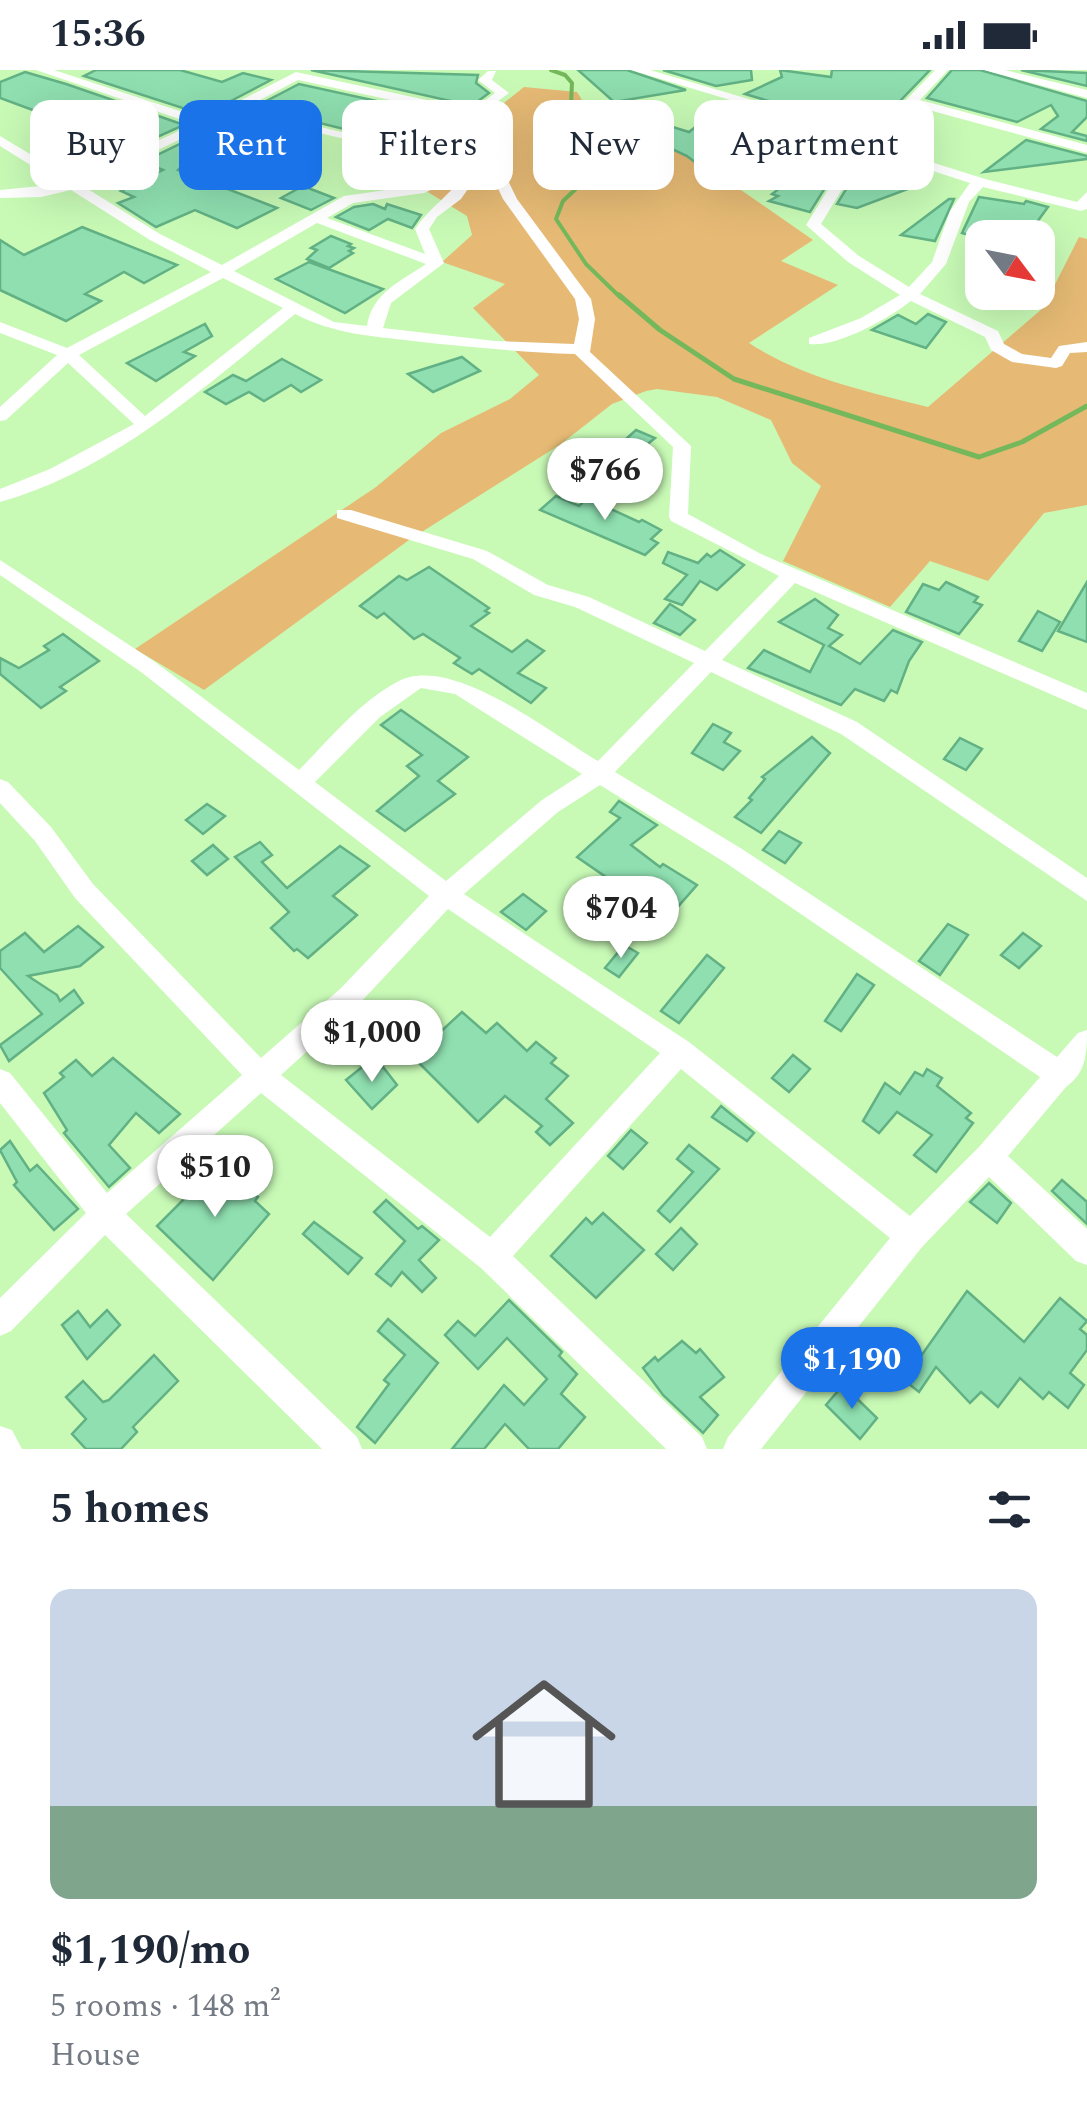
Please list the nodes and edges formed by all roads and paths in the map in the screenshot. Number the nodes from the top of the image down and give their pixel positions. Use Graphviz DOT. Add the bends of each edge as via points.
graph roads {
  1 [pos="42,70"];
  2 [pos="267,70"];
  3 [pos="638,70"];
  4 [pos="942,70"];
  5 [pos="990,70"];
  6 [pos="492,74"];
  7 [pos="296,76"];
  8 [pos="345,89"];
  9 [pos="1087,94"];
  10 [pos="251,100"];
  11 [pos="408,100"];
  12 [pos="494,100"];
  13 [pos="735,100"];
  14 [pos="912,100"];
  15 [pos="934,107"];
  16 [pos="179,115"];
  17 [pos="0,140"];
  18 [pos="1087,150"];
  19 [pos="30,159"];
  20 [pos="934,165"];
  21 [pos="980,182"];
  22 [pos="54,190"];
  23 [pos="78,190"];
  24 [pos="416,190"];
  25 [pos="460,190"];
  26 [pos="504,190"];
  27 [pos="835,190"];
  28 [pos="0,194"];
  29 [pos="1085,205"];
  30 [pos="315,218"];
  31 [pos="437,263"];
  32 [pos="222,274"];
  33 [pos="911,294"];
  34 [pos="292,309"];
  35 [pos="0,328"];
  36 [pos="375,334"];
  37 [pos="815,341"];
  38 [pos="1087,347"];
  39 [pos="580,350"];
  40 [pos="68,354"];
  41 [pos="0,416"];
  42 [pos="145,425"];
  43 [pos="0,496"];
  44 [pos="344,514"];
  45 [pos="0,566"];
  46 [pos="792,575"];
  47 [pos="707,660"];
  48 [pos="1087,702"];
  49 [pos="598,775"];
  50 [pos="300,783"];
  51 [pos="0,788"];
  52 [pos="1087,891"];
  53 [pos="446,895"];
  54 [pos="1087,1042"];
  55 [pos="680,1051"];
  56 [pos="260,1075"];
  57 [pos="1062,1076"];
  58 [pos="0,1082"];
  59 [pos="988,1157"];
  60 [pos="105,1214"];
  61 [pos="911,1236"];
  62 [pos="1087,1250"];
  63 [pos="492,1257"];
  64 [pos="0,1320"];
  65 [pos="0,1442"];
  66 [pos="5,1449"];
  67 [pos="345,1449"];
  68 [pos="690,1449"];
  69 [pos="740,1449"];
  1 -- 16 [label="street"];
  2 -- 7 [label="street"];
  3 -- 13 [label="street"];
  4 -- 14 [label="street"];
  5 -- 9 [label="street"];
  6 -- 12 [label="street" via="484,80 504,93"];
  7 -- 8 [label="street"];
  7 -- 10 [label="street"];
  7 -- 11 [label="street"];
  15 -- 18 [label="street"];
  17 -- 19 [label="street"];
  20 -- 21 [label="street"];
  21 -- 29 [label="street"];
  21 -- 33 [label="street" via="960,200 940,262"];
  22 -- 28 [label="street"];
  23 -- 32 [label="street"];
  24 -- 30 [label="street" via="349,199"];
  25 -- 31 [label="street" via="422,229"];
  26 -- 39 [label="street" via="583,299 587,319"];
  27 -- 33 [label="street" via="813,225 840,252"];
  30 -- 31 [label="street"];
  30 -- 32 [label="street"];
  31 -- 36 [label="street" via="381,301 374,311"];
  32 -- 34 [label="street"];
  32 -- 40 [label="street"];
  33 -- 37 [label="street" via="865,323"];
  33 -- 38 [label="street" via="992,334 996,347 1018,359 1056,363 1064,349"];
  34 -- 36 [label="street" via="330,326"];
  34 -- 42 [label="street"];
  35 -- 40 [label="street"];
  36 -- 39 [label="street"];
  39 -- 46 [label="street" via="682,446 678,517"];
  40 -- 41 [label="street"];
  40 -- 42 [label="street"];
  42 -- 43 [label="street"];
  44 -- 47 [label="street" via="480,555 541,590"];
  45 -- 50 [label="street"];
  46 -- 47 [label="street"];
  46 -- 48 [label="street"];
  47 -- 49 [label="street"];
  47 -- 52 [label="street" via="849,728"];
  49 -- 50 [label="street" via="462,689 435,681 415,682 394,694"];
  49 -- 53 [label="street" via="550,806"];
  49 -- 57 [label="street" via="734,856"];
  50 -- 53 [label="street"];
  51 -- 56 [label="street" via="84,890"];
  53 -- 55 [label="street"];
  53 -- 56 [label="street" via="350,997"];
  54 -- 57 [label="street"];
  55 -- 61 [label="street"];
  55 -- 63 [label="street"];
  56 -- 60 [label="street"];
  56 -- 63 [label="street"];
  57 -- 59 [label="street"];
  58 -- 60 [label="street"];
  59 -- 61 [label="street"];
  59 -- 62 [label="street"];
  60 -- 64 [label="street"];
  60 -- 67 [label="street"];
  61 -- 69 [label="street"];
  63 -- 68 [label="street"];
  65 -- 66 [label="street"];
}
